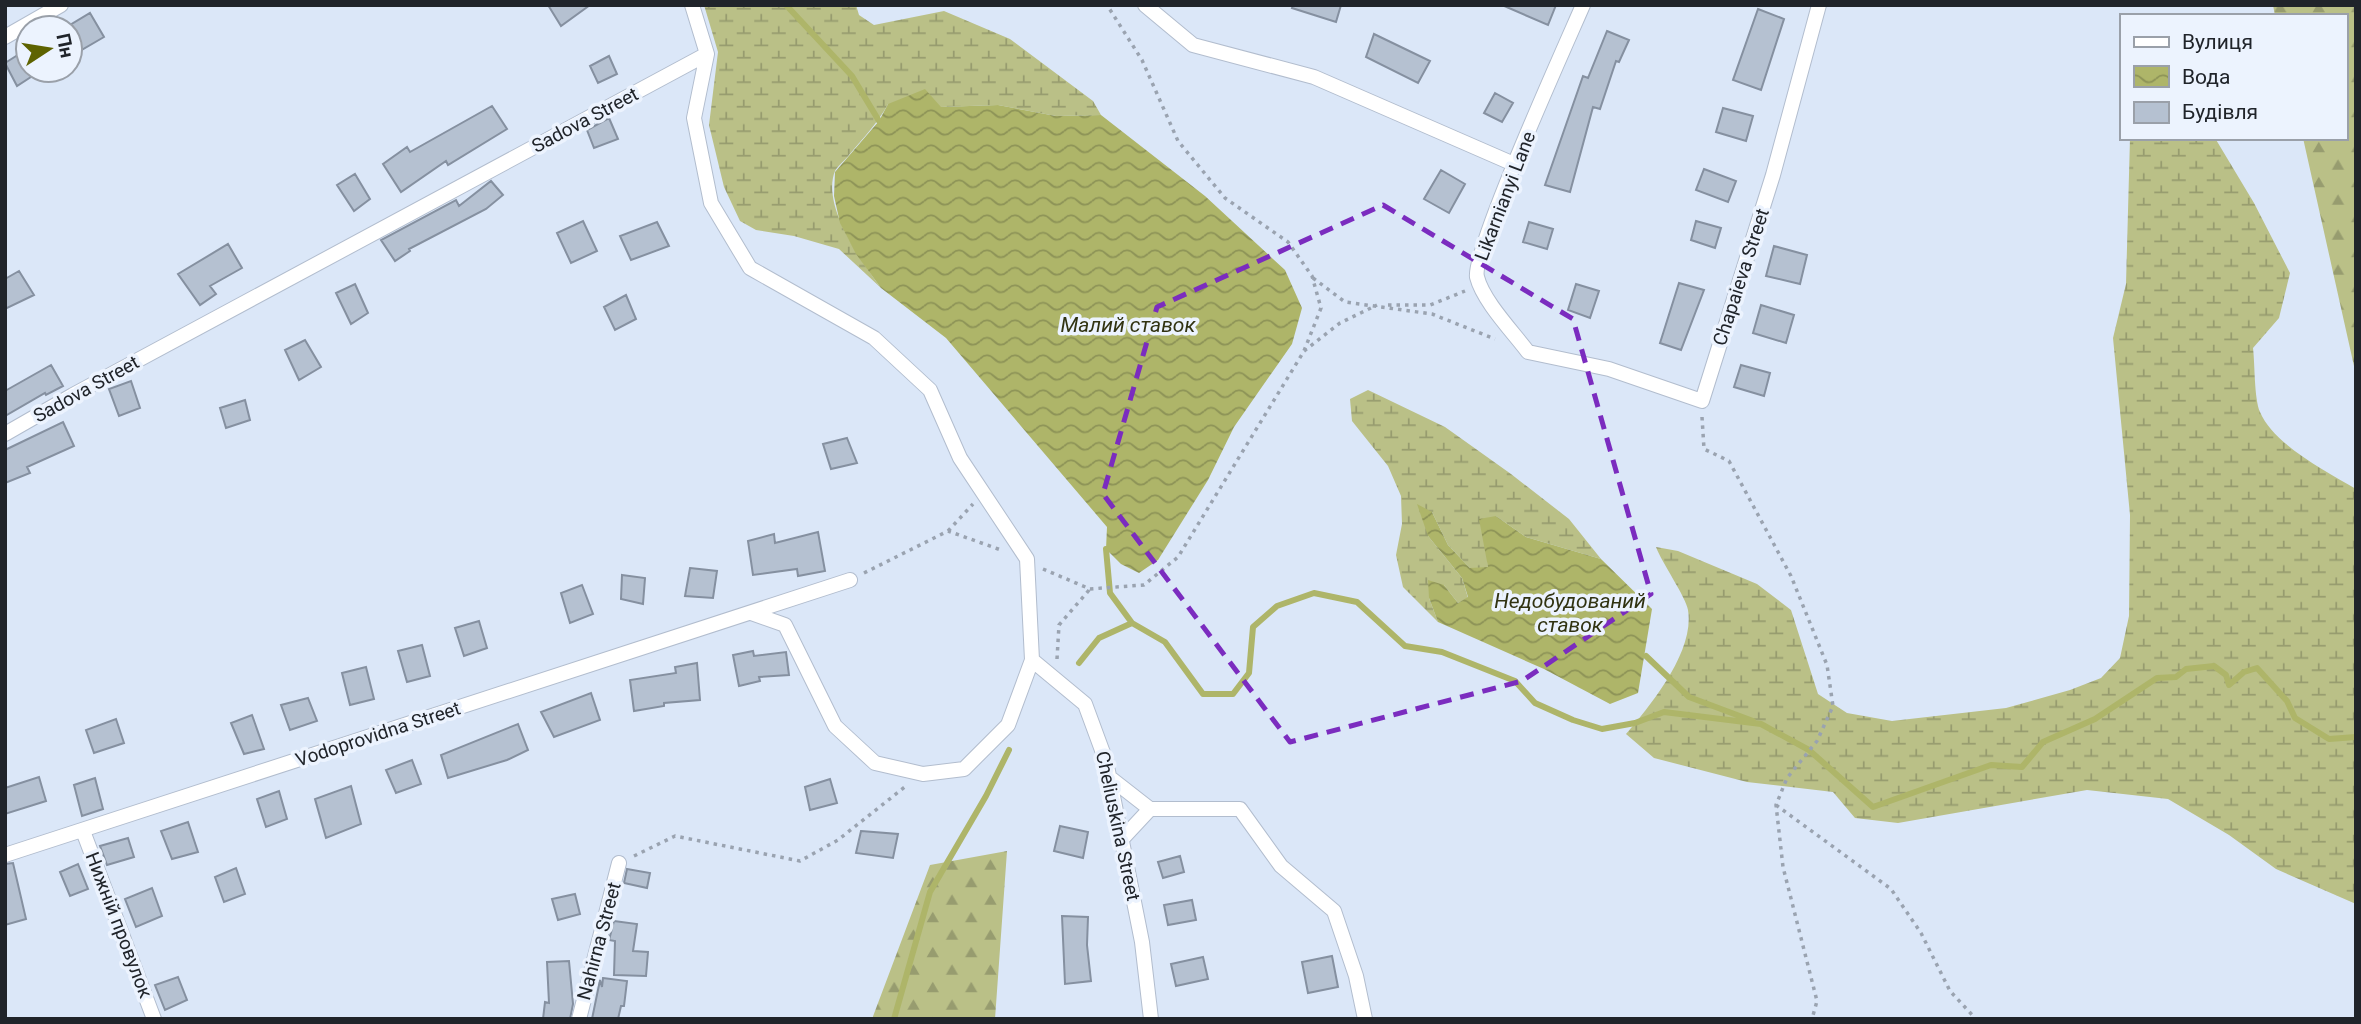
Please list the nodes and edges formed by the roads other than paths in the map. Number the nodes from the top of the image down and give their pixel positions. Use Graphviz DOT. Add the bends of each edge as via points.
graph roads {
  1 [pos="61,5"];
  2 [pos="692,5"];
  3 [pos="1145,5"];
  4 [pos="1583,5"];
  5 [pos="1819,5"];
  6 [pos="5,37"];
  7 [pos="707,54"];
  8 [pos="1516,165"];
  9 [pos="1556,359"];
  10 [pos="5,435"];
  11 [pos="850,580"];
  12 [pos="751,613"];
  13 [pos="1032,660"];
  14 [pos="1109,777"];
  15 [pos="1150,809"];
  16 [pos="83,831"];
  17 [pos="1122,839"];
  18 [pos="5,855"];
  19 [pos="620,863"];
  20 [pos="154,1019"];
  21 [pos="579,1019"];
  22 [pos="1151,1019"];
  23 [pos="1365,1019"];
  1 -- 6 [label="street"];
  2 -- 7 [label="street"];
  3 -- 8 [label="street" via="1193,45 1314,78"];
  4 -- 8 [label="street, Likarnianyi Lane"];
  5 -- 9 [label="street, Chapaieva Street" via="1773,175 1702,401 1609,369"];
  7 -- 10 [label="street, Sadova Street"];
  7 -- 13 [label="street" via="694,118 711,203 750,268 874,338 930,390 960,458 1027,559"];
  8 -- 9 [label="street, Likarnianyi Lane" via="1494,214 1477,263 1477,277 1528,352"];
  11 -- 12 [label="street, Vodoprovidna Street"];
  12 -- 13 [label="street" via="785,625 835,726 875,763 923,774 964,769 1008,725"];
  12 -- 16 [label="street, Vodoprovidna Street"];
  13 -- 14 [label="street, Cheliuskina Street" via="1085,704"];
  14 -- 15 [label="street"];
  14 -- 17 [label="street, Cheliuskina Street"];
  15 -- 17 [label="street"];
  15 -- 23 [label="street" via="1240,810 1281,866 1334,911"];
  16 -- 18 [label="street, Vodoprovidna Street"];
  16 -- 20 [label="street, Нижній провулок"];
  17 -- 22 [label="street, Cheliuskina Street"];
  19 -- 21 [label="street, Nahirna Street"];
}
